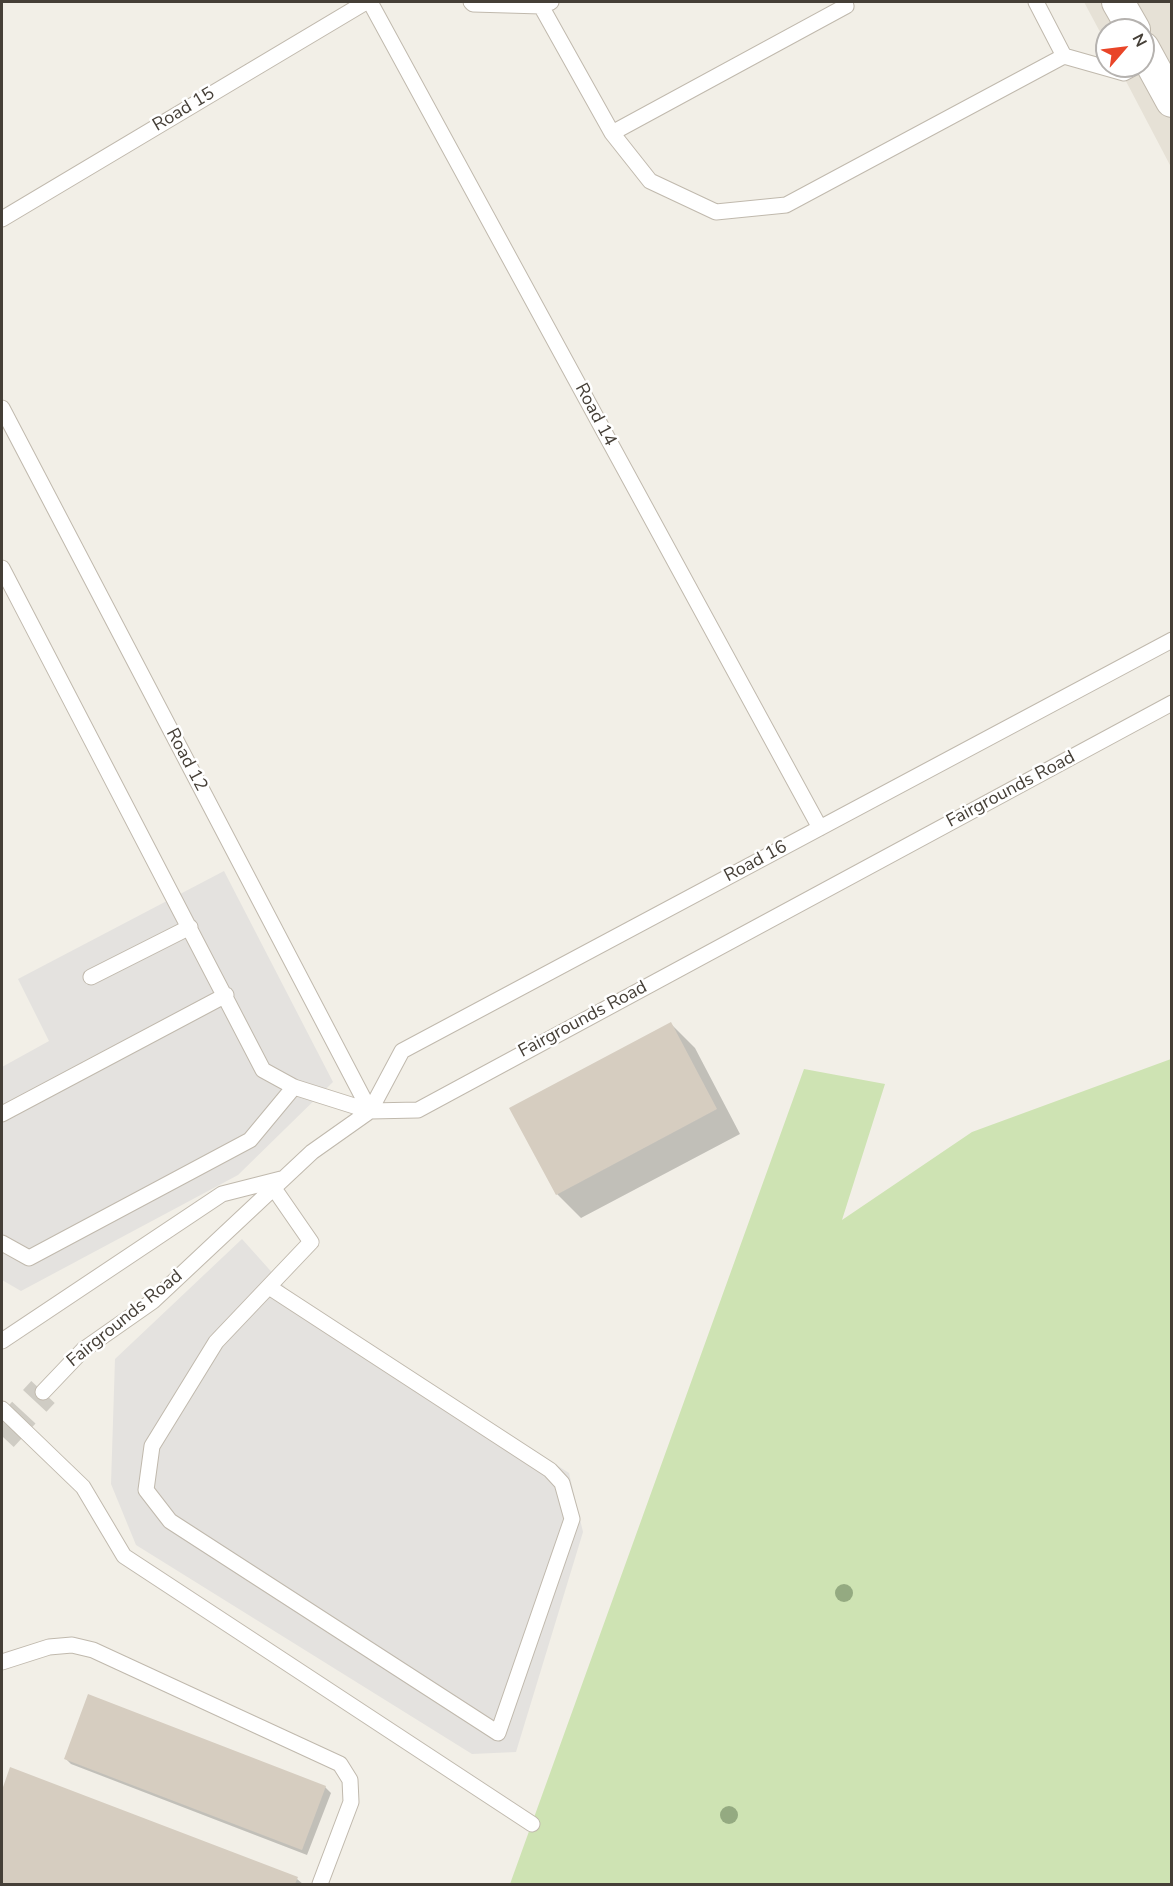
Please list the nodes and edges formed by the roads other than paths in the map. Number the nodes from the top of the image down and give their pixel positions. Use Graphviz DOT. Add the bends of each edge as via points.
graph roads {
  1 [pos="368,2"];
  2 [pos="471,2"];
  3 [pos="845,2"];
  4 [pos="1036,2"];
  5 [pos="1118,2"];
  6 [pos="546,4"];
  7 [pos="1127,18"];
  8 [pos="1064,56"];
  9 [pos="1095,65"];
  10 [pos="1155,76"];
  11 [pos="1172,101"];
  12 [pos="612,133"];
  13 [pos="2,219"];
  14 [pos="2,408"];
  15 [pos="2,568"];
  16 [pos="1172,640"];
  17 [pos="1171,705"];
  18 [pos="820,828"];
  19 [pos="190,927"];
  20 [pos="91,977"];
  21 [pos="226,995"];
  22 [pos="294,1087"];
  23 [pos="370,1111"];
  24 [pos="2,1114"];
  25 [pos="279,1182"];
  26 [pos="2,1243"];
  27 [pos="269,1287"];
  28 [pos="2,1341"];
  29 [pos="43,1392"];
  30 [pos="2,1409"];
  31 [pos="2,1662"];
  32 [pos="532,1824"];
  33 [pos="320,1884"];
  1 -- 13 [label="lane, Road 15"];
  1 -- 18 [label="lane, Road 14"];
  2 -- 6 [label="lane"];
  3 -- 12 [label="lane" via="846,6"];
  4 -- 8 [label="lane"];
  5 -- 7 [label="street"];
  6 -- 12 [label="lane"];
  8 -- 9 [label="lane"];
  8 -- 12 [label="lane" via="786,205 716,212 650,181"];
  10 -- 11 [label="street"];
  14 -- 23 [label="lane, Road 12"];
  15 -- 19 [label="lane"];
  16 -- 18 [label="lane, Road 16"];
  17 -- 23 [label="lane, Fairgrounds Road" via="418,1110"];
  18 -- 23 [label="lane, Road 16" via="402,1051"];
  19 -- 20 [label="lane"];
  19 -- 21 [label="lane"];
  21 -- 22 [label="lane" via="263,1070"];
  21 -- 24 [label="lane"];
  22 -- 23 [label="lane"];
  22 -- 26 [label="lane" via="250,1140 40,1253 29,1258"];
  23 -- 25 [label="lane, Fairgrounds Road" via="312,1152"];
  25 -- 27 [label="lane" via="311,1242"];
  25 -- 28 [label="lane" via="222,1194"];
  25 -- 29 [label="lane, Fairgrounds Road" via="153,1301 83,1350"];
  27 -- 27 [label="lane" via="216,1342 169,1416 152,1446 146,1490 170,1521 498,1733 572,1520 562,1483 550,1470"];
  30 -- 32 [label="lane" via="83,1487 124,1556"];
  31 -- 33 [label="lane" via="49,1647 72,1645 93,1650 340,1764 350,1780 351,1802"];
}
